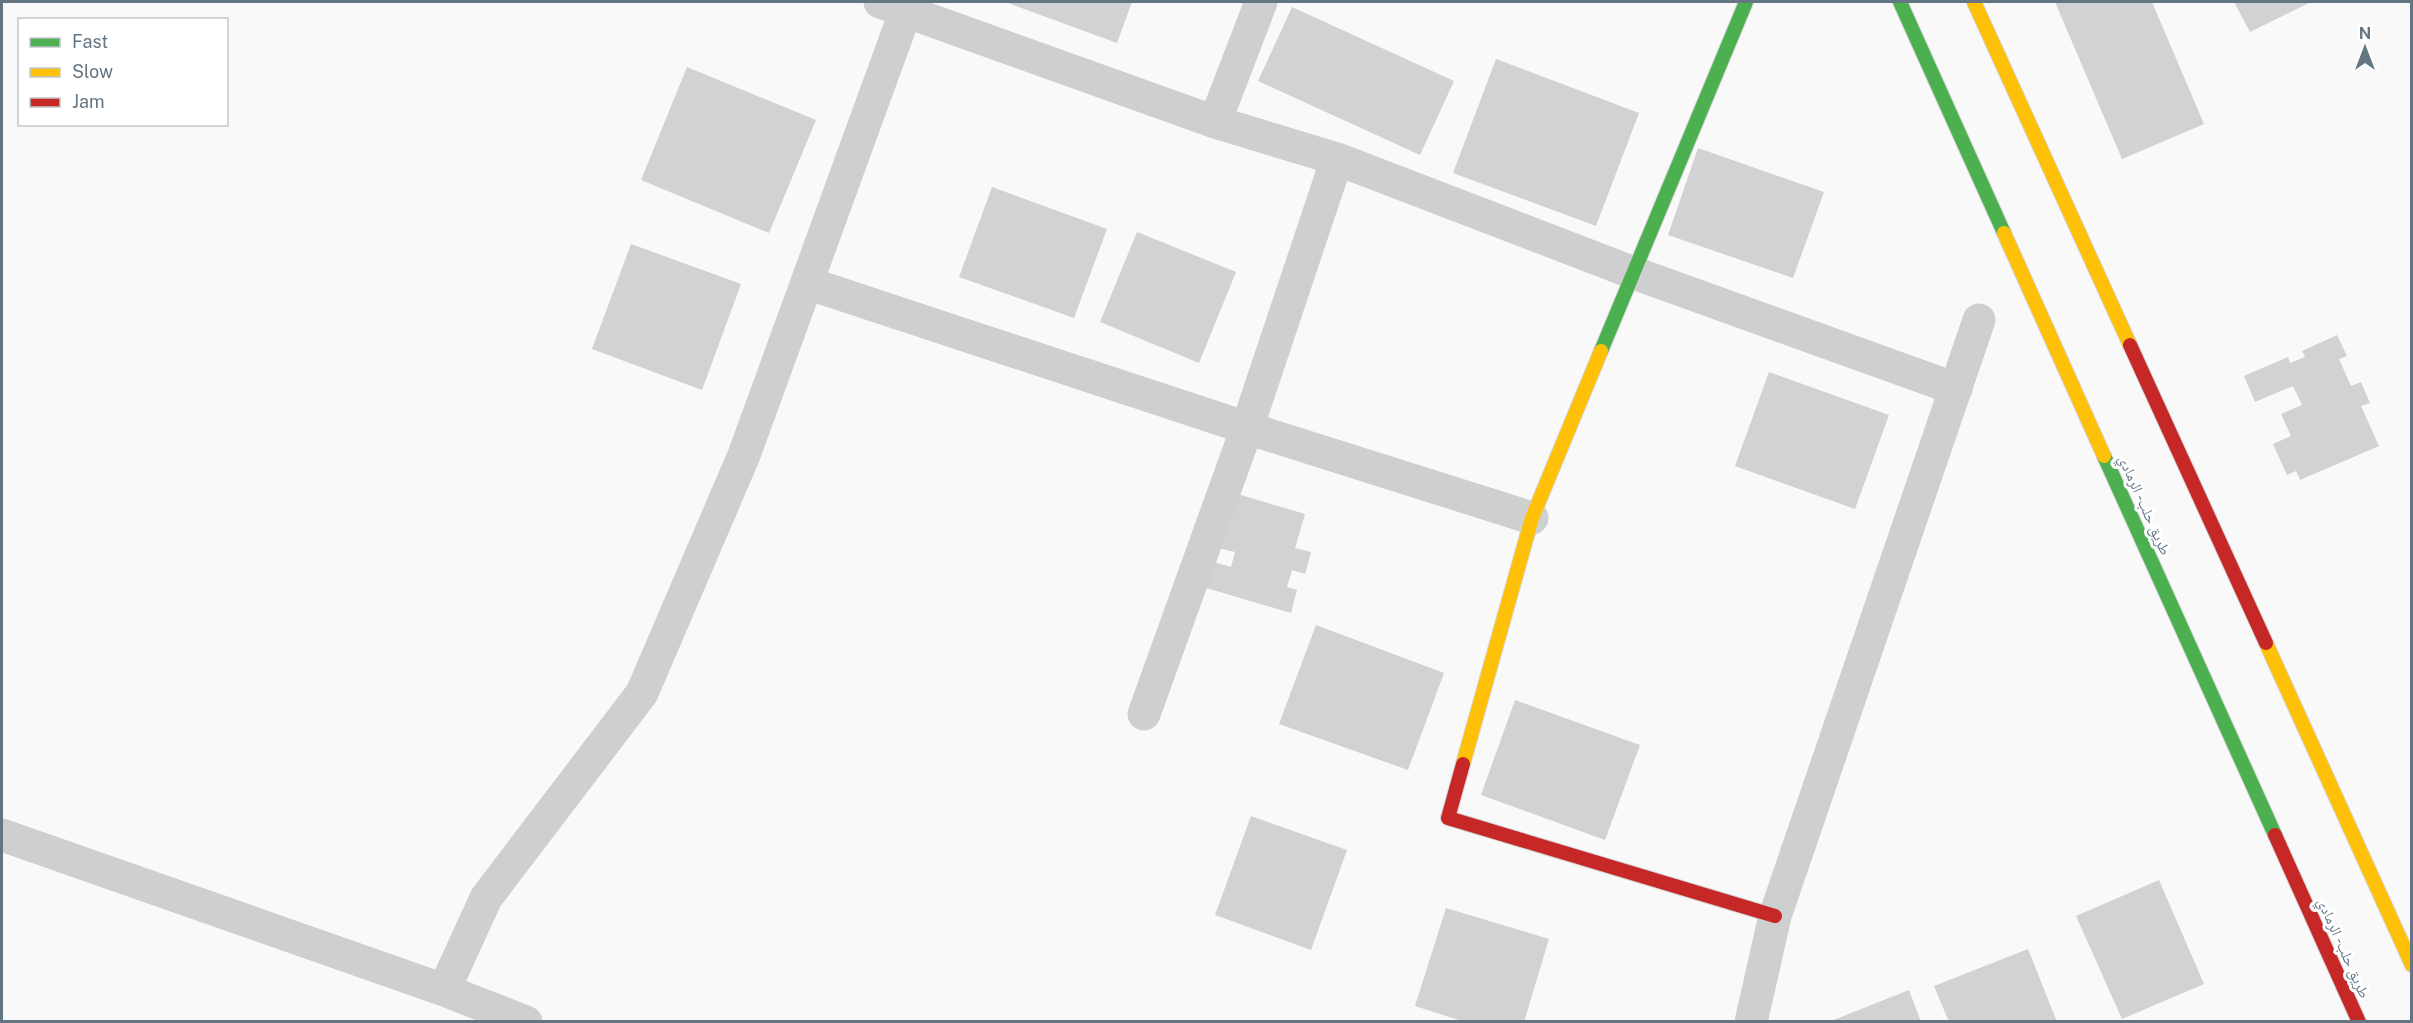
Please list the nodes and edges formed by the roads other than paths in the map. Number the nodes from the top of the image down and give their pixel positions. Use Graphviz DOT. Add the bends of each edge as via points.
graph roads {
  1 [pos="1261,2"];
  2 [pos="1746,2"];
  3 [pos="1900,2"];
  4 [pos="1974,2"];
  5 [pos="899,5"];
  6 [pos="1215,122"];
  7 [pos="1337,159"];
  8 [pos="1634,273"];
  9 [pos="807,283"];
  10 [pos="1979,320"];
  11 [pos="1956,389"];
  12 [pos="1247,428"];
  13 [pos="1532,518"];
  14 [pos="1144,714"];
  15 [pos="2,835"];
  16 [pos="1775,916"];
  17 [pos="2412,965"];
  18 [pos="444,990"];
  19 [pos="526,1022"];
  20 [pos="1751,1022"];
  21 [pos="2359,1022"];
  1 -- 6 [label="street"];
  2 -- 8 [label="main road"];
  3 -- 21 [label="main road, طريق حلب - الرمادي"];
  4 -- 17 [label="main road"];
  5 -- 6 [label="street"];
  5 -- 9 [label="street"];
  6 -- 7 [label="street"];
  7 -- 8 [label="street"];
  7 -- 12 [label="street"];
  8 -- 11 [label="street"];
  8 -- 13 [label="main road"];
  9 -- 12 [label="street"];
  9 -- 18 [label="street" via="744,455 642,693 486,898"];
  10 -- 11 [label="street"];
  11 -- 16 [label="street"];
  12 -- 13 [label="street"];
  12 -- 14 [label="street"];
  13 -- 16 [label="main road" via="1448,818"];
  15 -- 18 [label="street"];
  16 -- 20 [label="street"];
  18 -- 19 [label="street"];
}
